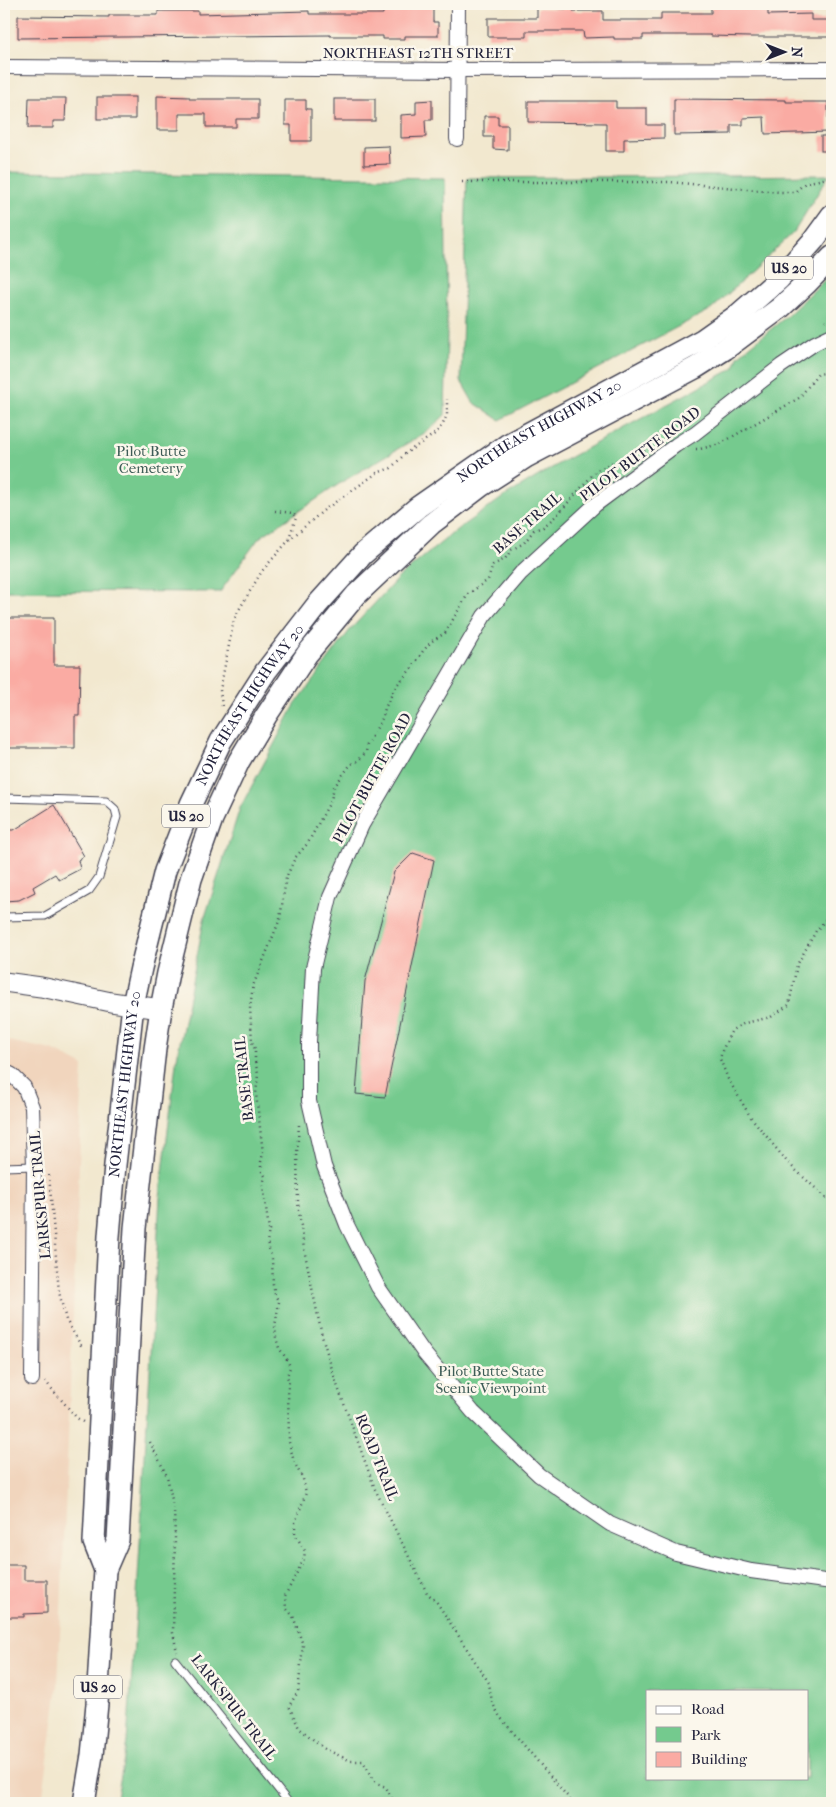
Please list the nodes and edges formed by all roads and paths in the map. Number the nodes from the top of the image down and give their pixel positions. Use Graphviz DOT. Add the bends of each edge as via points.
graph roads {
  1 [pos="458,4"];
  2 [pos="4,66"];
  3 [pos="832,69"];
  4 [pos="458,70"];
  5 [pos="457,139"];
  6 [pos="832,177"];
  7 [pos="457,182"];
  8 [pos="832,215"];
  9 [pos="832,257"];
  10 [pos="832,335"];
  11 [pos="832,372"];
  12 [pos="447,399"];
  13 [pos="700,450"];
  14 [pos="648,451"];
  15 [pos="275,511"];
  16 [pos="289,540"];
  17 [pos="223,710"];
  18 [pos="4,798"];
  19 [pos="832,912"];
  20 [pos="4,916"];
  21 [pos="4,982"];
  22 [pos="133,1005"];
  23 [pos="161,1009"];
  24 [pos="4,1054"];
  25 [pos="16,1060"];
  26 [pos="4,1071"];
  27 [pos="309,1101"];
  28 [pos="34,1166"];
  29 [pos="4,1167"];
  30 [pos="49,1167"];
  31 [pos="832,1200"];
  32 [pos="52,1222"];
  33 [pos="49,1228"];
  34 [pos="82,1347"];
  35 [pos="38,1379"];
  36 [pos="86,1424"];
  37 [pos="150,1442"];
  38 [pos="105,1570"];
  39 [pos="832,1582"];
  40 [pos="177,1652"];
  41 [pos="175,1660"];
  42 [pos="84,1803"];
  43 [pos="289,1803"];
  44 [pos="394,1803"];
  45 [pos="573,1803"];
  1 -- 4 [label="street"];
  2 -- 4 [label="street, NORTHEAST 12TH STREET"];
  3 -- 4 [label="street, NORTHEAST 12TH STREET"];
  4 -- 5 [label="street"];
  6 -- 7 [label="path" via="805,184 795,192 669,182"];
  8 -- 22 [label="main road, NORTHEAST HIGHWAY 20 / US 20" via="779,279 739,314 702,340 507,445 418,507 363,554 317,605 266,671 221,741 191,804 165,871"];
  9 -- 23 [label="main road, NORTHEAST HIGHWAY 20 / US 20" via="780,308 726,349 526,457 481,486 431,524 356,595 307,654 239,761 212,819 192,879"];
  10 -- 27 [label="street, PILOT BUTTE ROAD" via="781,366 595,505 521,573 484,616 362,825 330,896 313,968"];
  11 -- 13 [label="path" via="818,374 799,398 742,432"];
  12 -- 16 [label="path" via="447,415 436,432 391,468 377,473 345,494"];
  14 -- 44 [label="path, BASE TRAIL" via="636,452 597,470 557,515 534,530 505,559 493,565 488,580 468,594 445,633 432,640 396,686 366,752 351,764 334,787 331,800 308,843 295,858 286,878 276,931 253,986 250,1030 258,1074 256,1094 269,1230 267,1242 274,1268 275,1295 279,1302 276,1338 290,1367 287,1376 290,1442 306,1492 295,1523 295,1534 305,1551 304,1559 285,1596 286,1608 293,1616 303,1645 298,1692 289,1706 299,1728 325,1748 351,1760 363,1761 376,1783 386,1787"];
  15 -- 16 [label="path" via="293,513 296,518"];
  16 -- 17 [label="path" via="259,576 234,620 220,690"];
  18 -- 20 [label="lane" via="106,801 118,817 99,877 89,891 45,916"];
  19 -- 31 [label="path" via="816,931 797,965 789,1006 771,1017 745,1023 732,1030 720,1059 728,1080 750,1116 788,1163"];
  21 -- 22 [label="main road"];
  22 -- 23 [label="main road"];
  22 -- 38 [label="main road, NORTHEAST HIGHWAY 20 / US 20" via="115,1165 107,1275 94,1542"];
  23 -- 38 [label="main road, NORTHEAST HIGHWAY 20 / US 20" via="135,1228 118,1540"];
  24 -- 25 [label="path"];
  26 -- 28 [label="street" via="24,1087 32,1107"];
  27 -- 39 [label="street, PILOT BUTTE ROAD" via="324,1166 347,1224 378,1287 424,1353 473,1412 539,1475 610,1524 676,1553 751,1571"];
  27 -- 45 [label="path, ROAD TRAIL" via="301,1110 296,1152 304,1249 322,1336 375,1489 427,1593 436,1601 489,1684 492,1702 500,1717"];
  28 -- 29 [label="lane"];
  28 -- 35 [label="street"];
  30 -- 32 [label="path, LARKSPUR TRAIL"];
  32 -- 33 [label="path"];
  32 -- 34 [label="path, LARKSPUR TRAIL" via="59,1292 66,1320"];
  35 -- 36 [label="path"];
  37 -- 40 [label="path, LARKSPUR TRAIL" via="167,1476 174,1509 173,1633"];
  38 -- 42 [label="main road, NORTHEAST HIGHWAY 20 / US 20" via="97,1704"];
  41 -- 43 [label="lane"];
}
